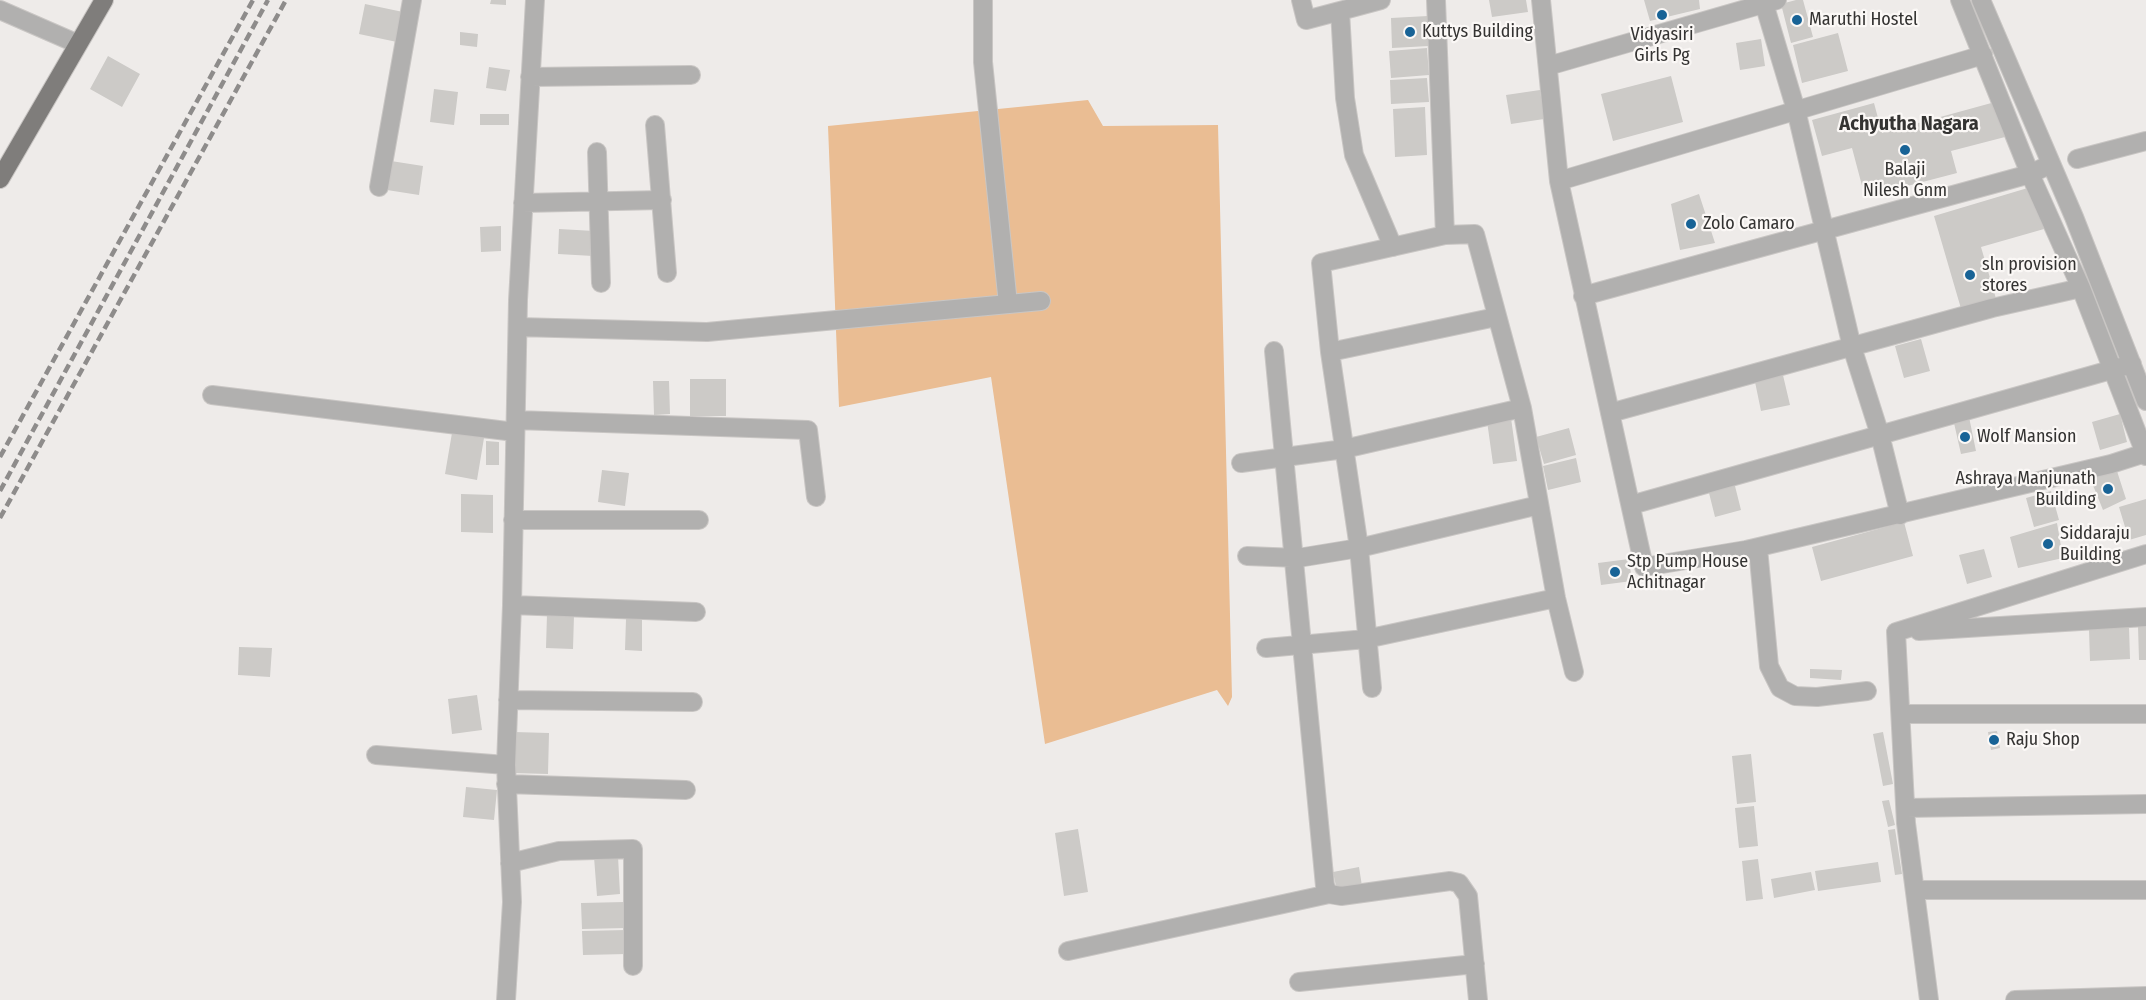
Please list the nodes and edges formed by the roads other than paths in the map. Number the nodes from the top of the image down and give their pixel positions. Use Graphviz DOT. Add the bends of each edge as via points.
graph roads {
  1 [pos="104,0"];
  2 [pos="412,0"];
  3 [pos="535,0"];
  4 [pos="983,0"];
  5 [pos="1301,0"];
  6 [pos="1381,0"];
  7 [pos="1436,0"];
  8 [pos="1541,0"];
  9 [pos="1960,0"];
  10 [pos="1981,0"];
  11 [pos="1768,1"];
  12 [pos="0,9"];
  13 [pos="1341,11"];
  14 [pos="78,44"];
  15 [pos="1983,56"];
  16 [pos="1548,66"];
  17 [pos="691,75"];
  18 [pos="530,77"];
  19 [pos="1796,110"];
  20 [pos="655,125"];
  21 [pos="2146,141"];
  22 [pos="597,152"];
  23 [pos="2077,159"];
  24 [pos="2051,164"];
  25 [pos="2030,174"];
  26 [pos="0,179"];
  27 [pos="1559,181"];
  28 [pos="379,187"];
  29 [pos="662,200"];
  30 [pos="598,201"];
  31 [pos="523,202"];
  32 [pos="1823,230"];
  33 [pos="1445,235"];
  34 [pos="1393,247"];
  35 [pos="667,273"];
  36 [pos="601,283"];
  37 [pos="2081,288"];
  38 [pos="1583,296"];
  39 [pos="1041,301"];
  40 [pos="1008,304"];
  41 [pos="1496,317"];
  42 [pos="518,327"];
  43 [pos="1852,347"];
  44 [pos="1274,351"];
  45 [pos="1330,352"];
  46 [pos="2132,364"];
  47 [pos="2113,370"];
  48 [pos="212,395"];
  49 [pos="2146,401"];
  50 [pos="1522,408"];
  51 [pos="1610,413"];
  52 [pos="515,426"];
  53 [pos="1880,435"];
  54 [pos="1344,449"];
  55 [pos="2145,454"];
  56 [pos="1285,457"];
  57 [pos="1241,463"];
  58 [pos="816,497"];
  59 [pos="1539,505"];
  60 [pos="1630,505"];
  61 [pos="1900,515"];
  62 [pos="513,520"];
  63 [pos="699,520"];
  64 [pos="1758,548"];
  65 [pos="1359,549"];
  66 [pos="2146,554"];
  67 [pos="1247,556"];
  68 [pos="1295,558"];
  69 [pos="1556,598"];
  70 [pos="512,605"];
  71 [pos="696,612"];
  72 [pos="2146,616"];
  73 [pos="1896,632"];
  74 [pos="1366,639"];
  75 [pos="1302,644"];
  76 [pos="1266,648"];
  77 [pos="1574,672"];
  78 [pos="1372,688"];
  79 [pos="1867,692"];
  80 [pos="508,700"];
  81 [pos="693,702"];
  82 [pos="1901,714"];
  83 [pos="2146,714"];
  84 [pos="376,755"];
  85 [pos="506,765"];
  86 [pos="506,784"];
  87 [pos="686,790"];
  88 [pos="2146,804"];
  89 [pos="1906,808"];
  90 [pos="510,863"];
  91 [pos="1915,890"];
  92 [pos="2146,890"];
  93 [pos="1329,894"];
  94 [pos="1068,951"];
  95 [pos="1474,964"];
  96 [pos="633,966"];
  97 [pos="1299,982"];
  98 [pos="2146,996"];
  99 [pos="506,1000"];
  100 [pos="1478,1000"];
  101 [pos="1929,1000"];
  102 [pos="2015,1000"];
  1 -- 14 [label="main road"];
  2 -- 28 [label="street"];
  3 -- 18 [label="street"];
  4 -- 40 [label="street" via="983,62"];
  5 -- 13 [label="street" via="1306,20"];
  6 -- 13 [label="street"];
  7 -- 33 [label="street"];
  8 -- 16 [label="street"];
  9 -- 15 [label="street"];
  10 -- 24 [label="street"];
  11 -- 16 [label="street"];
  11 -- 19 [label="street"];
  12 -- 14 [label="street"];
  13 -- 34 [label="street" via="1354,155"];
  14 -- 26 [label="main road"];
  15 -- 19 [label="street"];
  15 -- 25 [label="street"];
  16 -- 27 [label="street"];
  17 -- 18 [label="street"];
  18 -- 31 [label="street"];
  19 -- 27 [label="street"];
  19 -- 32 [label="street"];
  20 -- 29 [label="street"];
  21 -- 23 [label="street"];
  22 -- 30 [label="street"];
  24 -- 25 [label="street"];
  24 -- 46 [label="street"];
  25 -- 32 [label="street"];
  25 -- 37 [label="street"];
  27 -- 38 [label="street"];
  29 -- 30 [label="street"];
  29 -- 35 [label="street"];
  30 -- 31 [label="street"];
  30 -- 36 [label="street"];
  31 -- 42 [label="street"];
  32 -- 38 [label="street"];
  32 -- 43 [label="street"];
  33 -- 34 [label="street"];
  33 -- 41 [label="street" via="1475,234"];
  34 -- 45 [label="street" via="1321,263"];
  37 -- 43 [label="street"];
  37 -- 47 [label="street"];
  38 -- 51 [label="street"];
  39 -- 40 [label="street"];
  40 -- 42 [label="street" via="707,332"];
  41 -- 45 [label="street"];
  41 -- 50 [label="street"];
  42 -- 52 [label="street"];
  43 -- 51 [label="street"];
  43 -- 53 [label="street"];
  44 -- 56 [label="street"];
  45 -- 54 [label="street"];
  46 -- 47 [label="street"];
  46 -- 49 [label="street"];
  47 -- 53 [label="street"];
  47 -- 55 [label="street"];
  48 -- 52 [label="street"];
  50 -- 54 [label="street"];
  50 -- 59 [label="street"];
  51 -- 60 [label="street"];
  52 -- 58 [label="street" via="808,430"];
  52 -- 62 [label="street"];
  53 -- 60 [label="street"];
  53 -- 61 [label="street"];
  54 -- 56 [label="street"];
  54 -- 65 [label="street"];
  55 -- 61 [label="street"];
  56 -- 57 [label="street"];
  56 -- 68 [label="street"];
  59 -- 65 [label="street"];
  59 -- 69 [label="street"];
  60 -- 64 [label="street" via="1644,567"];
  61 -- 64 [label="street"];
  62 -- 63 [label="street"];
  62 -- 70 [label="street"];
  64 -- 79 [label="street" via="1768,666 1780,688 1795,696"];
  65 -- 68 [label="street"];
  65 -- 74 [label="street"];
  66 -- 73 [label="street"];
  67 -- 68 [label="street"];
  68 -- 75 [label="street"];
  69 -- 74 [label="street"];
  69 -- 77 [label="street"];
  70 -- 71 [label="street"];
  70 -- 80 [label="street"];
  72 -- 73 [label="street"];
  73 -- 82 [label="street"];
  74 -- 75 [label="street"];
  74 -- 78 [label="street"];
  75 -- 76 [label="street"];
  75 -- 93 [label="street" via="1325,886"];
  80 -- 81 [label="street"];
  80 -- 85 [label="street"];
  82 -- 83 [label="street"];
  82 -- 89 [label="street"];
  84 -- 85 [label="street"];
  85 -- 86 [label="street"];
  86 -- 87 [label="street"];
  86 -- 90 [label="street"];
  88 -- 89 [label="street"];
  89 -- 91 [label="street"];
  90 -- 96 [label="street" via="559,850 633,849"];
  90 -- 99 [label="street" via="512,902"];
  91 -- 92 [label="street"];
  91 -- 101 [label="street"];
  93 -- 94 [label="street"];
  93 -- 95 [label="street" via="1341,896 1450,880 1459,883 1468,896"];
  95 -- 97 [label="street"];
  95 -- 100 [label="street"];
  98 -- 102 [label="street"];
}
